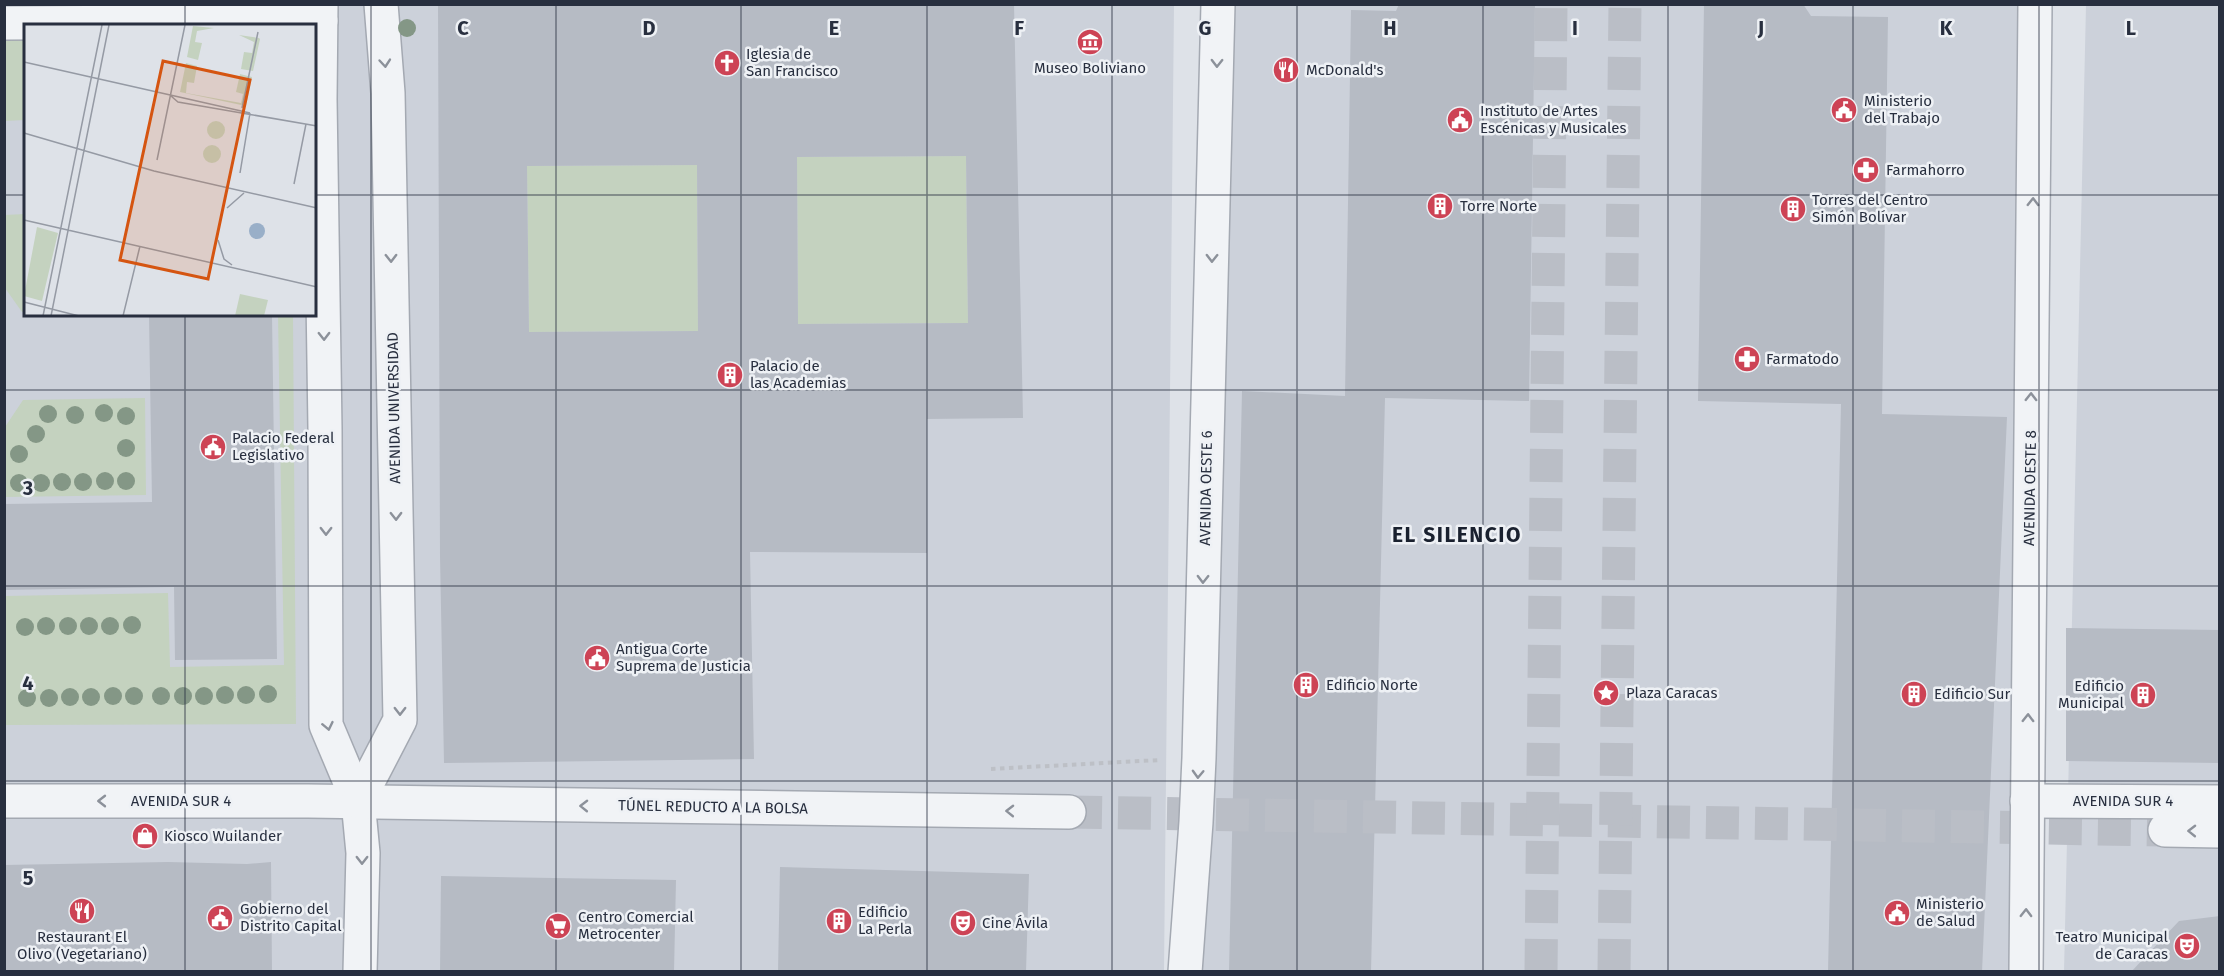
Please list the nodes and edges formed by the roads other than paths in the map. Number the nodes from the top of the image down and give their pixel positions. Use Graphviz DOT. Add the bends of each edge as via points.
graph roads {
  1 [pos="381,4"];
  2 [pos="1218,4"];
  3 [pos="2035,4"];
  4 [pos="321,13"];
  5 [pos="4,23"];
  6 [pos="4,801"];
  7 [pos="358,801"];
  8 [pos="2027,801"];
  9 [pos="2220,802"];
  10 [pos="1069,812"];
  11 [pos="2165,830"];
  12 [pos="2220,831"];
  13 [pos="360,972"];
  14 [pos="1185,972"];
  15 [pos="2026,972"];
  1 -- 7 [label="street, AVENIDA UNIVERSIDAD, one-way" via="388,93 400,720"];
  2 -- 14 [label="street, AVENIDA OESTE 6, one-way" via="1199,758"];
  8 -- 3 [label="street, AVENIDA OESTE 8, one-way"];
  4 -- 5 [label="street"];
  4 -- 7 [label="street, one-way" via="326,725"];
  7 -- 6 [label="street, AVENIDA SUR 4, one-way"];
  10 -- 7 [label="street, TÚNEL REDUCTO A LA BOLSA, one-way"];
  7 -- 13 [label="street, one-way" via="363,853"];
  8 -- 9 [label="street, AVENIDA SUR 4"];
  15 -- 8 [label="street, AVENIDA OESTE 8, one-way"];
  12 -- 11 [label="street, one-way"];
}
